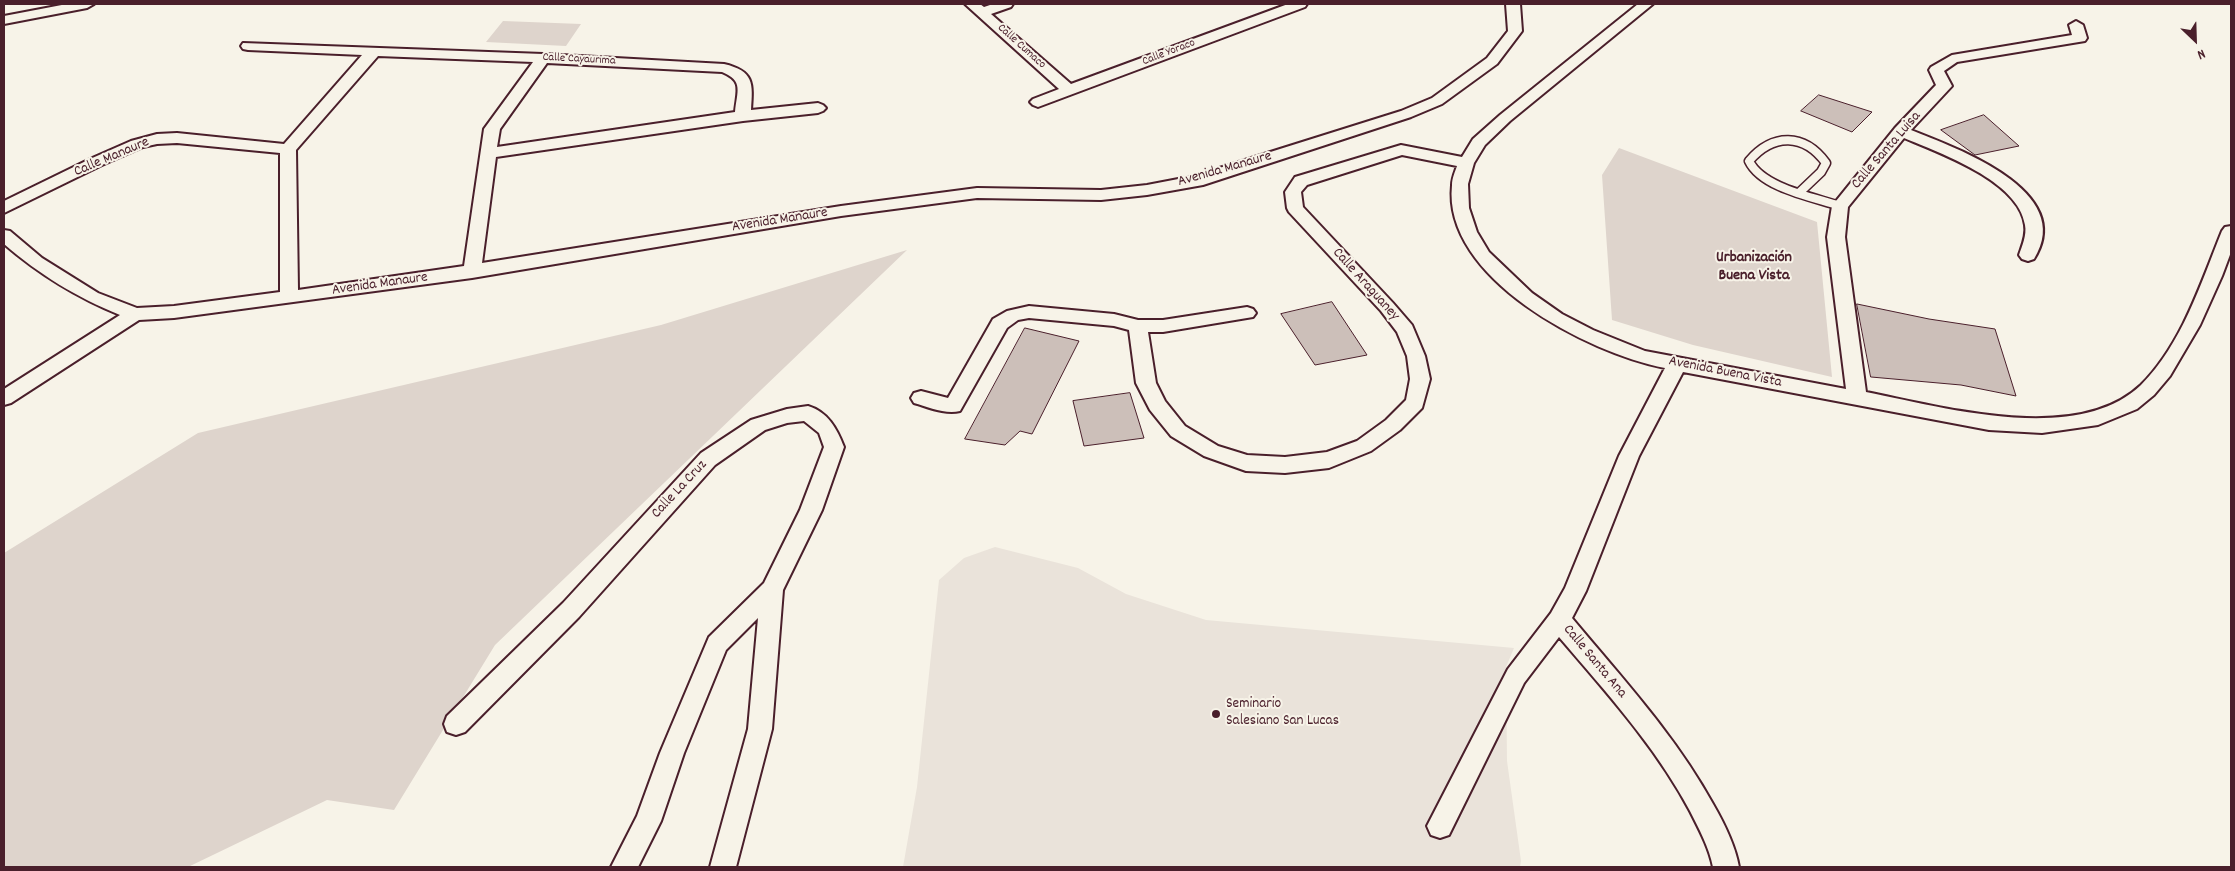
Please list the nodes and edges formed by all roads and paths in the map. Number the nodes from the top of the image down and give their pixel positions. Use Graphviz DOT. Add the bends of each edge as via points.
graph roads {
  1 [pos="86,4"];
  2 [pos="1006,4"];
  3 [pos="1300,4"];
  4 [pos="1513,4"];
  5 [pos="1646,4"];
  6 [pos="977,8"];
  7 [pos="4,20"];
  8 [pos="2076,24"];
  9 [pos="248,46"];
  10 [pos="373,52"];
  11 [pos="543,58"];
  12 [pos="1069,90"];
  13 [pos="1038,102"];
  14 [pos="818,108"];
  15 [pos="743,116"];
  16 [pos="1902,131"];
  17 [pos="288,149"];
  18 [pos="490,153"];
  19 [pos="1466,163"];
  20 [pos="1800,192"];
  21 [pos="1840,206"];
  22 [pos="4,208"];
  23 [pos="2231,231"];
  24 [pos="4,235"];
  25 [pos="2028,255"];
  26 [pos="472,272"];
  27 [pos="289,298"];
  28 [pos="1247,313"];
  29 [pos="135,314"];
  30 [pos="1138,326"];
  31 [pos="1676,364"];
  32 [pos="4,398"];
  33 [pos="921,398"];
  34 [pos="1857,398"];
  35 [pos="772,590"];
  36 [pos="1559,620"];
  37 [pos="456,724"];
  38 [pos="1440,826"];
  39 [pos="624,867"];
  40 [pos="722,867"];
  41 [pos="1726,867"];
  1 -- 7 [label="street"];
  2 -- 6 [label="street"];
  3 -- 12 [label="street, Calle Yoraco"];
  4 -- 26 [label="street, Avenida Manaure" via="1515,32 1492,61 1437,101 1406,114 1197,181 1101,195 977,193 841,211"];
  5 -- 19 [label="street, Avenida Buena Vista" via="1505,118 1479,142"];
  6 -- 12 [label="street, Calle Cumaco"];
  8 -- 16 [label="street, Calle Santa Luisa" via="2080,38 1952,59 1936,70 1944,86"];
  9 -- 10 [label="street, Calle Cayaurima"];
  10 -- 11 [label="street, Calle Cayaurima"];
  10 -- 17 [label="street"];
  11 -- 15 [label="street, Calle Cayaurima" via="724,68 739,74 745,84"];
  11 -- 18 [label="street" via="492,130"];
  12 -- 13 [label="street, Calle Yoraco"];
  14 -- 15 [label="street"];
  15 -- 18 [label="street"];
  16 -- 21 [label="street, Calle Santa Luisa"];
  16 -- 25 [label="street" via="1986,170 2019,196 2030,210 2034,225"];
  17 -- 22 [label="street, Calle Manaure" via="177,138 157,139 96,162"];
  17 -- 27 [label="street"];
  18 -- 26 [label="street"];
  19 -- 30 [label="street, Calle Araguaney" via="1401,150 1301,181 1293,192 1296,208 1387,307 1405,330 1416,356 1420,379 1415,403 1393,425 1364,446 1329,460 1284,465 1246,462 1211,451 1178,431 1157,405 1146,383"];
  19 -- 31 [label="street, Avenida Buena Vista" via="1460,184 1460,208 1468,232 1482,256 1556,318 1586,336 1642,357"];
  20 -- 20 [label="lane" via="1754,173 1749,161 1756,150 1790,139 1820,152 1826,163"];
  20 -- 21 [label="lane"];
  21 -- 34 [label="street" via="1836,237 1838,260"];
  23 -- 34 [label="street, Avenida Buena Vista" via="2198,310 2179,345 2156,380 2130,404 2103,416 2026,426 1988,423"];
  24 -- 29 [label="street, Avenida Manaure" via="36,262 92,297"];
  26 -- 27 [label="street, Avenida Manaure"];
  27 -- 29 [label="street, Avenida Manaure"];
  28 -- 30 [label="street" via="1163,326"];
  29 -- 32 [label="street"];
  30 -- 33 [label="street" via="1090,317 1029,312 1013,314 1000,324 953,406"];
  31 -- 34 [label="street, Avenida Buena Vista"];
  31 -- 36 [label="street, Calle Santa Ana" via="1629,456 1575,590"];
  35 -- 37 [label="street, Calle La Cruz" via="811,510 834,447 827,429 808,413 758,425 708,459 571,610"];
  35 -- 39 [label="street" via="717,644 648,821"];
  35 -- 40 [label="street" via="760,729"];
  36 -- 38 [label="street" via="1516,676"];
  36 -- 41 [label="street, Calle Santa Ana" via="1652,733 1693,791 1723,851"];
}
